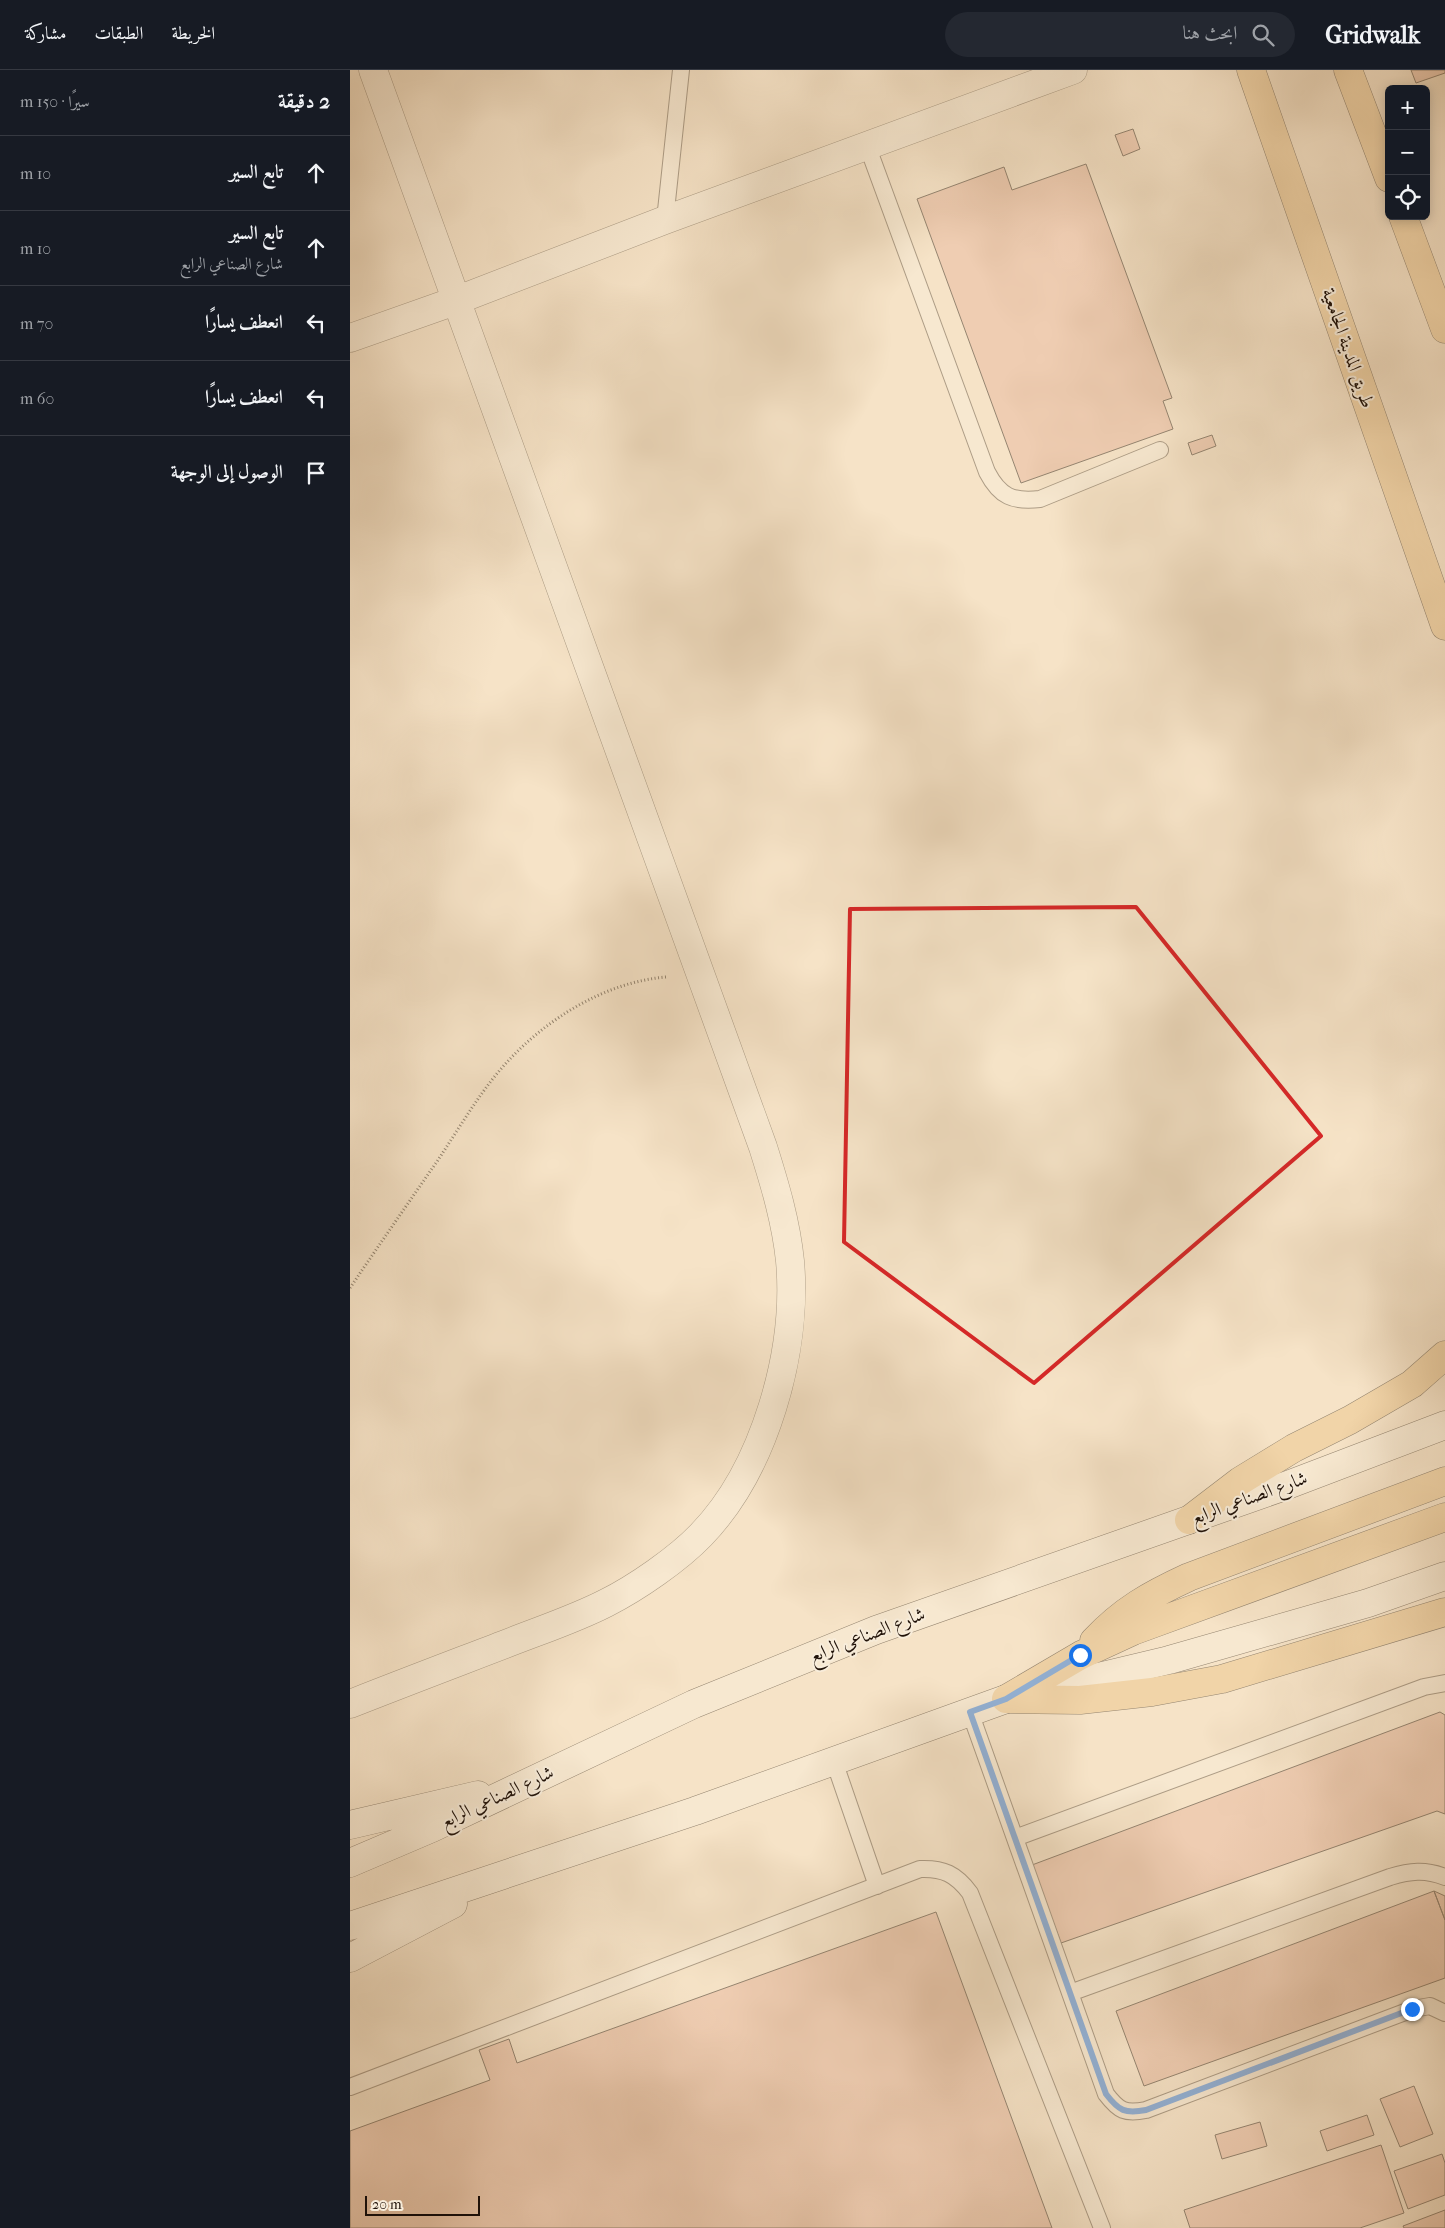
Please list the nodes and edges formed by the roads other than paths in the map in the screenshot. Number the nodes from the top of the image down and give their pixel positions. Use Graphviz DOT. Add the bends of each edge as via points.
graph roads {
  1 [pos="373,70"];
  2 [pos="681,70"];
  3 [pos="1073,70"];
  4 [pos="1251,70"];
  5 [pos="1348,70"];
  6 [pos="867,145"];
  7 [pos="1388,175"];
  8 [pos="665,220"];
  9 [pos="1404,220"];
  10 [pos="456,301"];
  11 [pos="1445,329"];
  12 [pos="350,338"];
  13 [pos="1160,450"];
  14 [pos="1445,626"];
  15 [pos="1445,1356"];
  16 [pos="1445,1425"];
  17 [pos="1445,1481"];
  18 [pos="1445,1517"];
  19 [pos="1189,1520"];
  20 [pos="1445,1576"];
  21 [pos="1445,1612"];
  22 [pos="1080,1655"];
  23 [pos="1445,1683"];
  24 [pos="1006,1699"];
  25 [pos="350,1704"];
  26 [pos="970,1712"];
  27 [pos="834,1761"];
  28 [pos="524,1786"];
  29 [pos="350,1825"];
  30 [pos="1015,1838"];
  31 [pos="350,1863"];
  32 [pos="512,1872"];
  33 [pos="1445,1877"];
  34 [pos="877,1886"];
  35 [pos="350,1926"];
  36 [pos="350,1958"];
  37 [pos="1070,1993"];
  38 [pos="1445,2013"];
  39 [pos="350,2087"];
  40 [pos="1102,2228"];
  1 -- 10 [label="street"];
  2 -- 8 [label="lane"];
  3 -- 6 [label="street"];
  4 -- 14 [label="main road, طريق المدينة الجامعية"];
  5 -- 7 [label="main road"];
  6 -- 8 [label="street"];
  6 -- 13 [label="lane" via="995,487 1008,497 1024,501 1040,499"];
  8 -- 10 [label="street"];
  9 -- 11 [label="main road"];
  10 -- 12 [label="street"];
  10 -- 25 [label="street" via="766,1157 781,1204 790,1262 790,1321 780,1379 764,1436 737,1489 701,1535 656,1572 607,1603"];
  15 -- 19 [label="main road" via="1412,1384 1294,1448"];
  16 -- 19 [label="street, شارع الصناعي الرابع"];
  17 -- 22 [label="main road" via="1189,1576 1149,1596 1112,1623"];
  18 -- 22 [label="main road" via="1133,1631"];
  19 -- 28 [label="street, شارع الصناعي الرابع" via="866,1634 694,1704"];
  20 -- 24 [label="street" via="1368,1603 1169,1660"];
  21 -- 24 [label="main road" via="1222,1679 1152,1692 1080,1700"];
  22 -- 24 [label="main road"];
  23 -- 30 [label="lane" via="1393,1698"];
  24 -- 26 [label="street"];
  26 -- 27 [label="street"];
  26 -- 30 [label="lane"];
  27 -- 32 [label="street"];
  27 -- 34 [label="lane"];
  28 -- 29 [label="street"];
  28 -- 31 [label="street, شارع الصناعي الرابع"];
  30 -- 37 [label="lane"];
  32 -- 35 [label="street"];
  32 -- 36 [label="street"];
  33 -- 37 [label="lane" via="1432,1872 1410,1871 1390,1877"];
  34 -- 39 [label="lane"];
  34 -- 40 [label="lane" via="920,1869 936,1869 961,1881 970,1893"];
  37 -- 38 [label="lane" via="1106,2094 1116,2106 1130,2113 1146,2110 1412,2009 1430,2006"];
}
